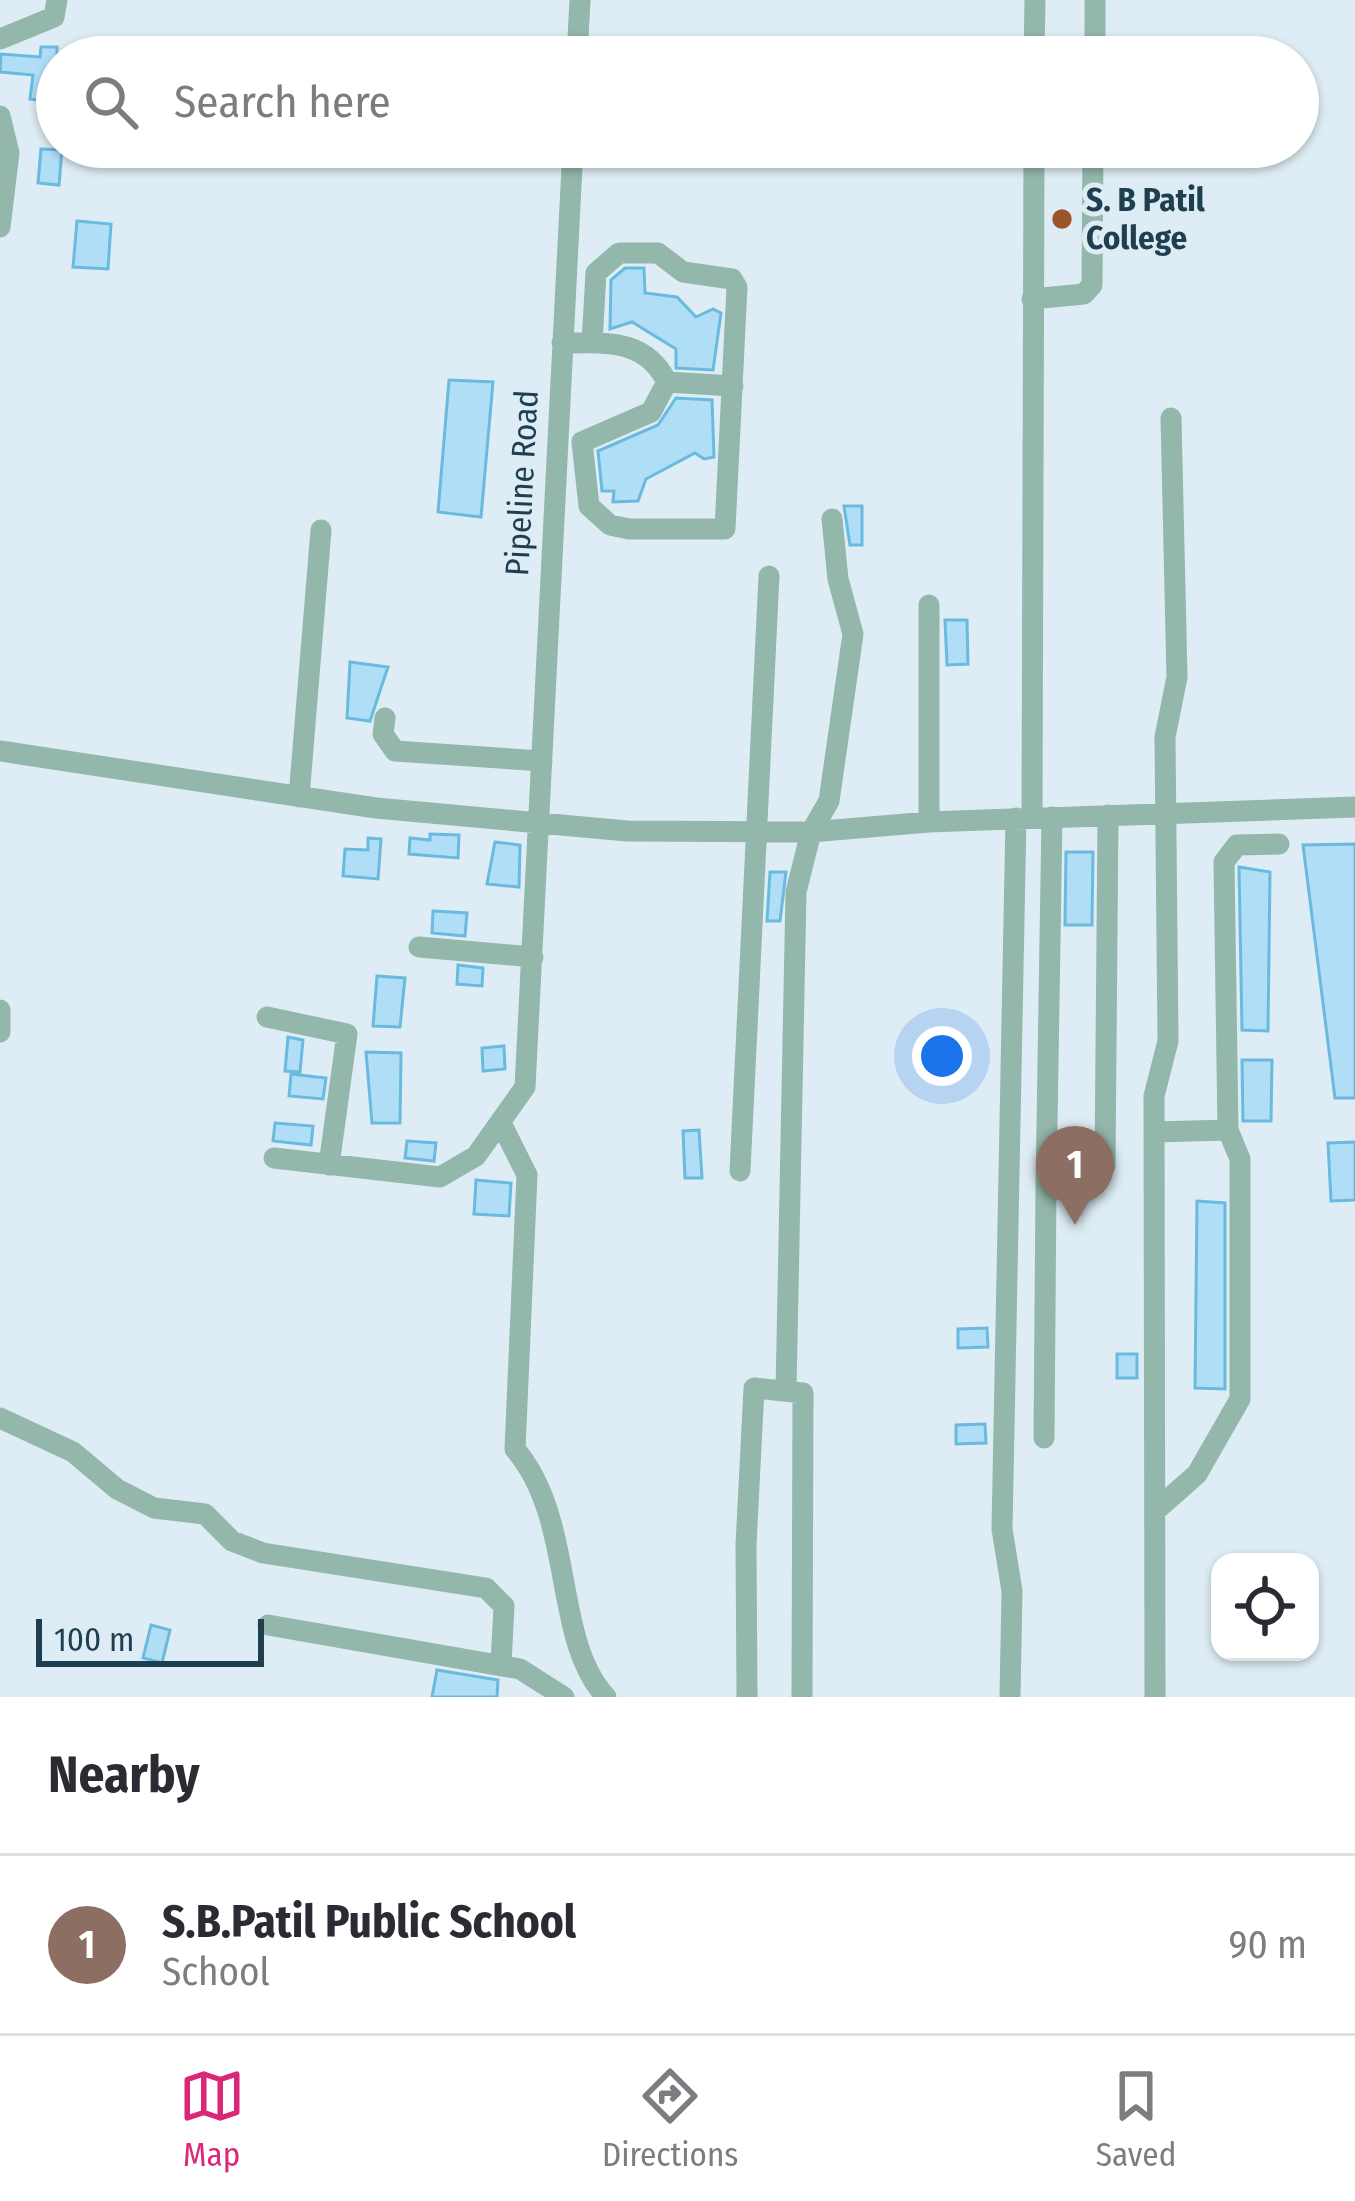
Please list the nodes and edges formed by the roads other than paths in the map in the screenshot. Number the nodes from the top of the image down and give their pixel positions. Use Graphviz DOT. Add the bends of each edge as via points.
graph roads {
  1 [pos="57,0"];
  2 [pos="580,0"];
  3 [pos="1035,0"];
  4 [pos="1096,0"];
  5 [pos="578,36"];
  6 [pos="1034,36"];
  7 [pos="1095,36"];
  8 [pos="0,39"];
  9 [pos="0,116"];
  10 [pos="571,168"];
  11 [pos="1034,168"];
  12 [pos="1094,168"];
  13 [pos="0,227"];
  14 [pos="1032,299"];
  15 [pos="562,343"];
  16 [pos="592,343"];
  17 [pos="667,382"];
  18 [pos="733,386"];
  19 [pos="1171,418"];
  20 [pos="832,519"];
  21 [pos="321,530"];
  22 [pos="769,576"];
  23 [pos="929,604"];
  24 [pos="385,718"];
  25 [pos="0,751"];
  26 [pos="542,761"];
  27 [pos="299,796"];
  28 [pos="1355,807"];
  29 [pos="1166,813"];
  30 [pos="1108,815"];
  31 [pos="1033,817"];
  32 [pos="929,822"];
  33 [pos="538,823"];
  34 [pos="760,829"];
  35 [pos="811,832"];
  36 [pos="1279,844"];
  37 [pos="419,947"];
  38 [pos="533,957"];
  39 [pos="0,1010"];
  40 [pos="267,1016"];
  41 [pos="0,1032"];
  42 [pos="501,1123"];
  43 [pos="1228,1130"];
  44 [pos="1155,1132"];
  45 [pos="274,1158"];
  46 [pos="329,1165"];
  47 [pos="740,1171"];
  48 [pos="1046,1186"];
  49 [pos="786,1391"];
  50 [pos="0,1418"];
  51 [pos="1044,1438"];
  52 [pos="1155,1510"];
  53 [pos="268,1625"];
  54 [pos="501,1664"];
  55 [pos="564,1697"];
  56 [pos="606,1697"];
  57 [pos="747,1697"];
  58 [pos="802,1697"];
  59 [pos="1010,1697"];
  60 [pos="1155,1697"];
  1 -- 8 [label="street" via="54,17"];
  2 -- 5 [label="street"];
  3 -- 6 [label="street"];
  4 -- 7 [label="street"];
  9 -- 13 [label="street" via="10,153"];
  10 -- 15 [label="street, Pipeline Road"];
  11 -- 14 [label="street"];
  12 -- 14 [label="street" via="1092,285 1084,295"];
  14 -- 31 [label="street"];
  15 -- 16 [label="street"];
  15 -- 26 [label="street, Pipeline Road"];
  16 -- 17 [label="street" via="637,348"];
  16 -- 18 [label="street" via="596,273 604,261 658,253 683,272 721,275 736,287"];
  17 -- 18 [label="street"];
  17 -- 18 [label="street" via="651,412 583,442 585,497 610,526 724,529"];
  19 -- 29 [label="street" via="1177,677 1165,737"];
  20 -- 35 [label="street" via="854,634 829,801"];
  21 -- 27 [label="street"];
  22 -- 34 [label="street"];
  23 -- 32 [label="street"];
  24 -- 26 [label="street" via="383,734 395,751"];
  25 -- 27 [label="street"];
  26 -- 33 [label="street, Pipeline Road"];
  27 -- 33 [label="street"];
  28 -- 29 [label="street"];
  29 -- 30 [label="street"];
  29 -- 44 [label="street" via="1168,1041 1154,1096"];
  30 -- 31 [label="street"];
  30 -- 48 [label="street" via="1105,1166 1093,1185"];
  31 -- 32 [label="street"];
  31 -- 48 [label="street"];
  31 -- 59 [label="street" via="1002,1529 1012,1591"];
  32 -- 35 [label="street"];
  33 -- 34 [label="street"];
  33 -- 38 [label="street, Pipeline Road"];
  34 -- 35 [label="street"];
  34 -- 47 [label="street"];
  35 -- 49 [label="street" via="796,892"];
  36 -- 43 [label="street" via="1237,845 1224,862"];
  37 -- 38 [label="street"];
  38 -- 42 [label="street, Pipeline Road" via="525,1087"];
  39 -- 41 [label="street"];
  40 -- 46 [label="street" via="347,1034"];
  42 -- 46 [label="street, Pipeline Road" via="476,1156 440,1177"];
  42 -- 56 [label="street" via="527,1175 515,1449 546,1500 580,1657"];
  43 -- 44 [label="street"];
  43 -- 52 [label="street" via="1240,1159 1240,1399 1197,1474"];
  44 -- 52 [label="street"];
  45 -- 46 [label="street, Pipeline Road"];
  48 -- 51 [label="street"];
  49 -- 57 [label="street" via="754,1388"];
  49 -- 58 [label="street" via="803,1393"];
  50 -- 54 [label="street" via="73,1452 154,1508 205,1514 232,1541 263,1553 485,1588 504,1606"];
  52 -- 60 [label="street"];
  53 -- 54 [label="street"];
  54 -- 55 [label="street" via="539,1677"];
}
